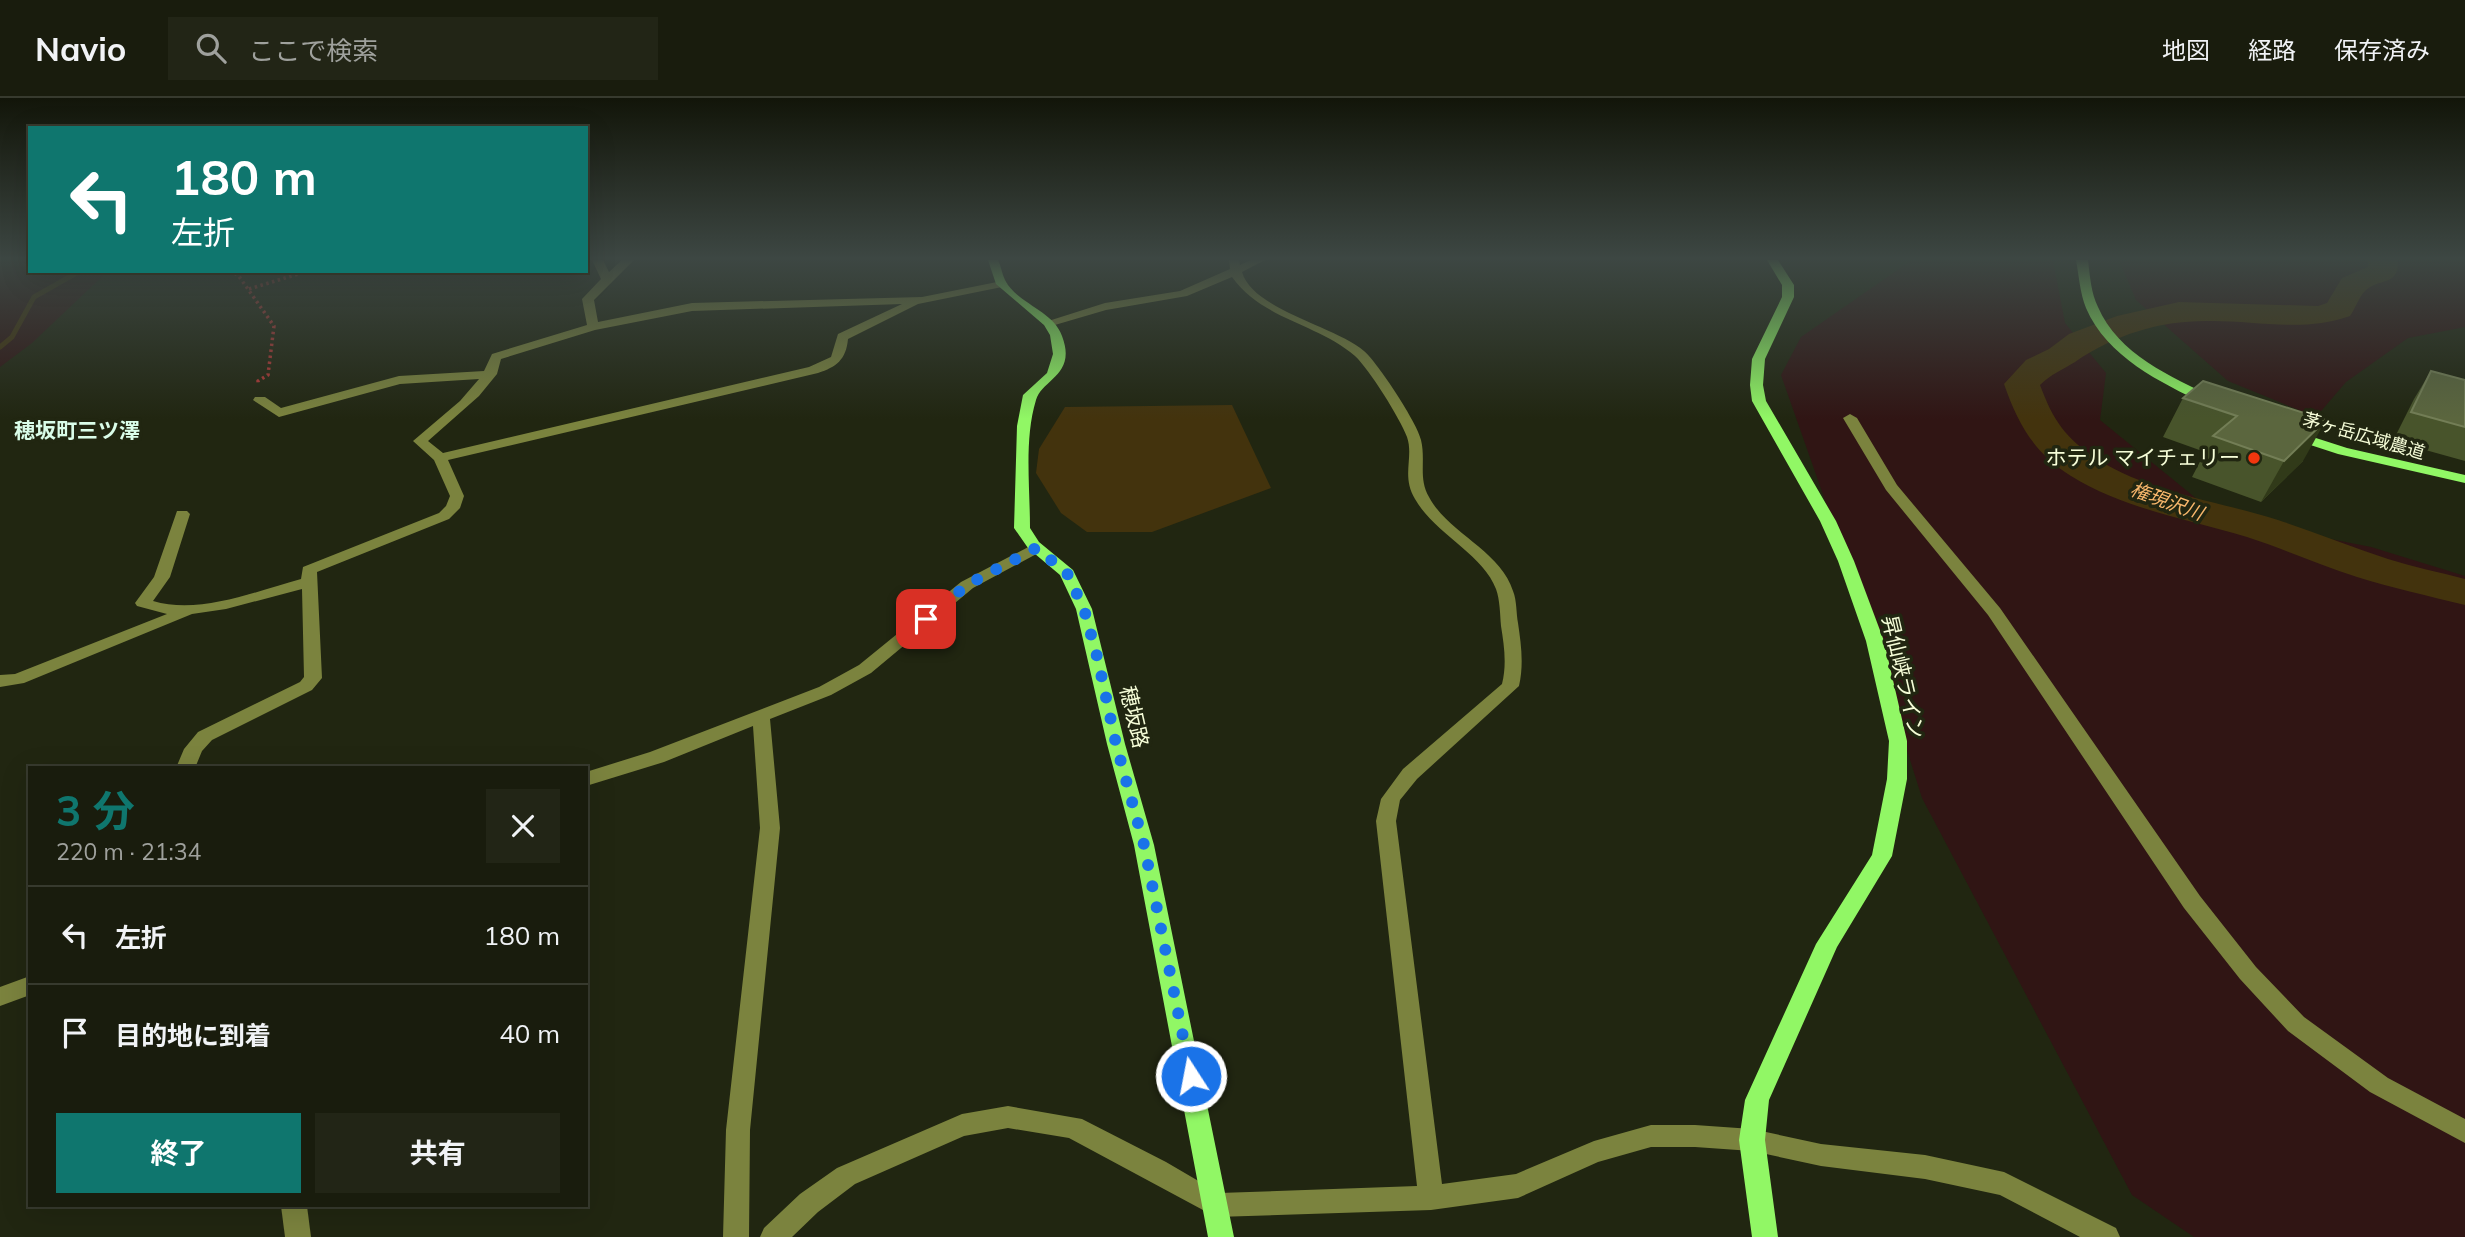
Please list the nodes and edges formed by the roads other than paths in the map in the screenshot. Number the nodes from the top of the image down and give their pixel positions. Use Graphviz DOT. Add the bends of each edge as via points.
graph roads {
  1 [pos="591,313"];
  2 [pos="662,313"];
  3 [pos="894,313"];
  4 [pos="1036,313"];
  5 [pos="1083,313"];
  6 [pos="1287,313"];
  7 [pos="1780,313"];
  8 [pos="2095,313"];
  9 [pos="1048,323"];
  10 [pos="593,327"];
  11 [pos="491,374"];
  12 [pos="260,400"];
  13 [pos="2222,407"];
  14 [pos="1850,418"];
  15 [pos="2278,429"];
  16 [pos="440,458"];
  17 [pos="2465,479"];
  18 [pos="182,514"];
  19 [pos="1036,548"];
  20 [pos="310,582"];
  21 [pos="203,606"];
  22 [pos="0,681"];
  23 [pos="761,717"];
  24 [pos="187,766"];
  25 [pos="588,778"];
  26 [pos="28,986"];
  27 [pos="0,997"];
  28 [pos="2465,1132"];
  29 [pos="1752,1140"];
  30 [pos="1431,1198"];
  31 [pos="1216,1205"];
  32 [pos="294,1207"];
  33 [pos="298,1237"];
  34 [pos="736,1237"];
  35 [pos="773,1237"];
  36 [pos="1221,1237"];
  37 [pos="1765,1237"];
  38 [pos="2107,1237"];
  1 -- 10 [label="street"];
  2 -- 10 [label="street"];
  3 -- 16 [label="street" via="842,337 841,354 827,365"];
  4 -- 9 [label="main road"];
  5 -- 9 [label="street"];
  6 -- 30 [label="street" via="1360,355 1414,437 1412,467 1422,501 1505,589 1516,668 1510,686 1410,774 1391,799 1386,821"];
  7 -- 29 [label="main road, 昇仙峡ライン" via="1754,364 1756,392 1846,561 1875,641 1898,741 1897,779 1882,856 1827,944 1757,1100"];
  8 -- 13 [label="main road" via="2114,342 2166,378"];
  9 -- 19 [label="main road, 穂坂路" via="1056,335 1059,354 1053,374 1030,395 1024,426 1022,528"];
  10 -- 11 [label="street" via="496,357"];
  11 -- 12 [label="street" via="399,380 279,413"];
  11 -- 16 [label="street" via="460,409 420,441"];
  14 -- 28 [label="street" via="1891,487 1994,612 2192,902 2248,973 2297,1024 2379,1086"];
  15 -- 17 [label="main road, 茅ヶ岳広域農道" via="2343,451"];
  16 -- 20 [label="street" via="457,496 453,508 433,521 309,570"];
  18 -- 21 [label="street" via="162,577 143,603 155,609"];
  19 -- 23 [label="street" via="967,585 865,669"];
  19 -- 31 [label="main road, 穂坂路" via="1067,573 1076,587 1098,660 1144,845"];
  20 -- 21 [label="street"];
  20 -- 24 [label="street" via="313,678 306,687 205,736"];
  21 -- 22 [label="street" via="18,679"];
  23 -- 25 [label="street"];
  23 -- 34 [label="street" via="770,828 738,1130"];
  26 -- 27 [label="street"];
  29 -- 30 [label="street" via="1651,1136 1594,1152 1518,1186"];
  29 -- 37 [label="main road, 昇仙峡ライン"];
  29 -- 38 [label="street" via="2004,1184"];
  30 -- 31 [label="street"];
  31 -- 35 [label="street" via="1073,1127 1008,1117 962,1125 846,1176"];
  31 -- 36 [label="main road, 穂坂路"];
  32 -- 33 [label="street"];
}
